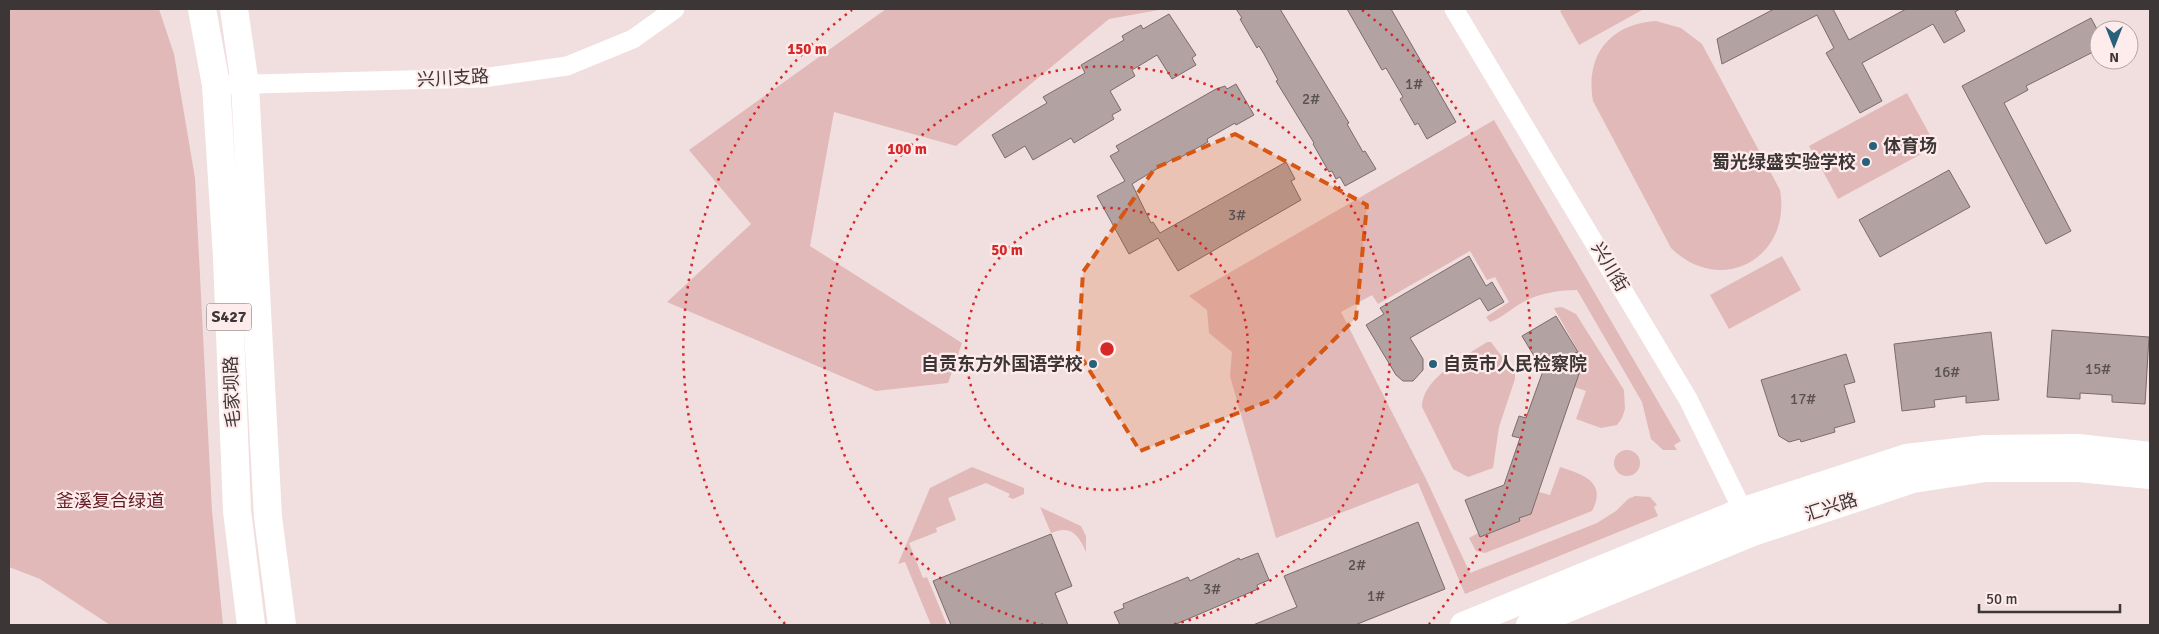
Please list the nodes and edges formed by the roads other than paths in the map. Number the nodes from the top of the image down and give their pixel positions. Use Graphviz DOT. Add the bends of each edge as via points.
graph roads {
  1 [pos="202,9"];
  2 [pos="234,9"];
  3 [pos="675,9"];
  4 [pos="1454,9"];
  5 [pos="216,85"];
  6 [pos="245,85"];
  7 [pos="2150,455"];
  8 [pos="2150,476"];
  9 [pos="1748,521"];
  10 [pos="251,625"];
  11 [pos="282,625"];
  12 [pos="1463,625"];
  13 [pos="1529,625"];
  1 -- 5 [label="main road, 毛家坝路 / S427"];
  2 -- 6 [label="main road, 毛家坝路 / S427"];
  3 -- 6 [label="street, 兴川支路" via="633,39 567,66 482,78"];
  4 -- 9 [label="street, 兴川街" via="1688,399"];
  5 -- 6 [label="street, 兴川支路"];
  5 -- 10 [label="main road, 毛家坝路 / S427" via="227,257 237,511"];
  6 -- 11 [label="main road, 毛家坝路 / S427" via="268,517"];
  7 -- 9 [label="main road" via="2078,447 1986,448 1906,457"];
  8 -- 9 [label="main road, 汇兴路" via="2079,469 1986,469 1913,480"];
  9 -- 12 [label="main road"];
  9 -- 13 [label="main road, 汇兴路"];
}
